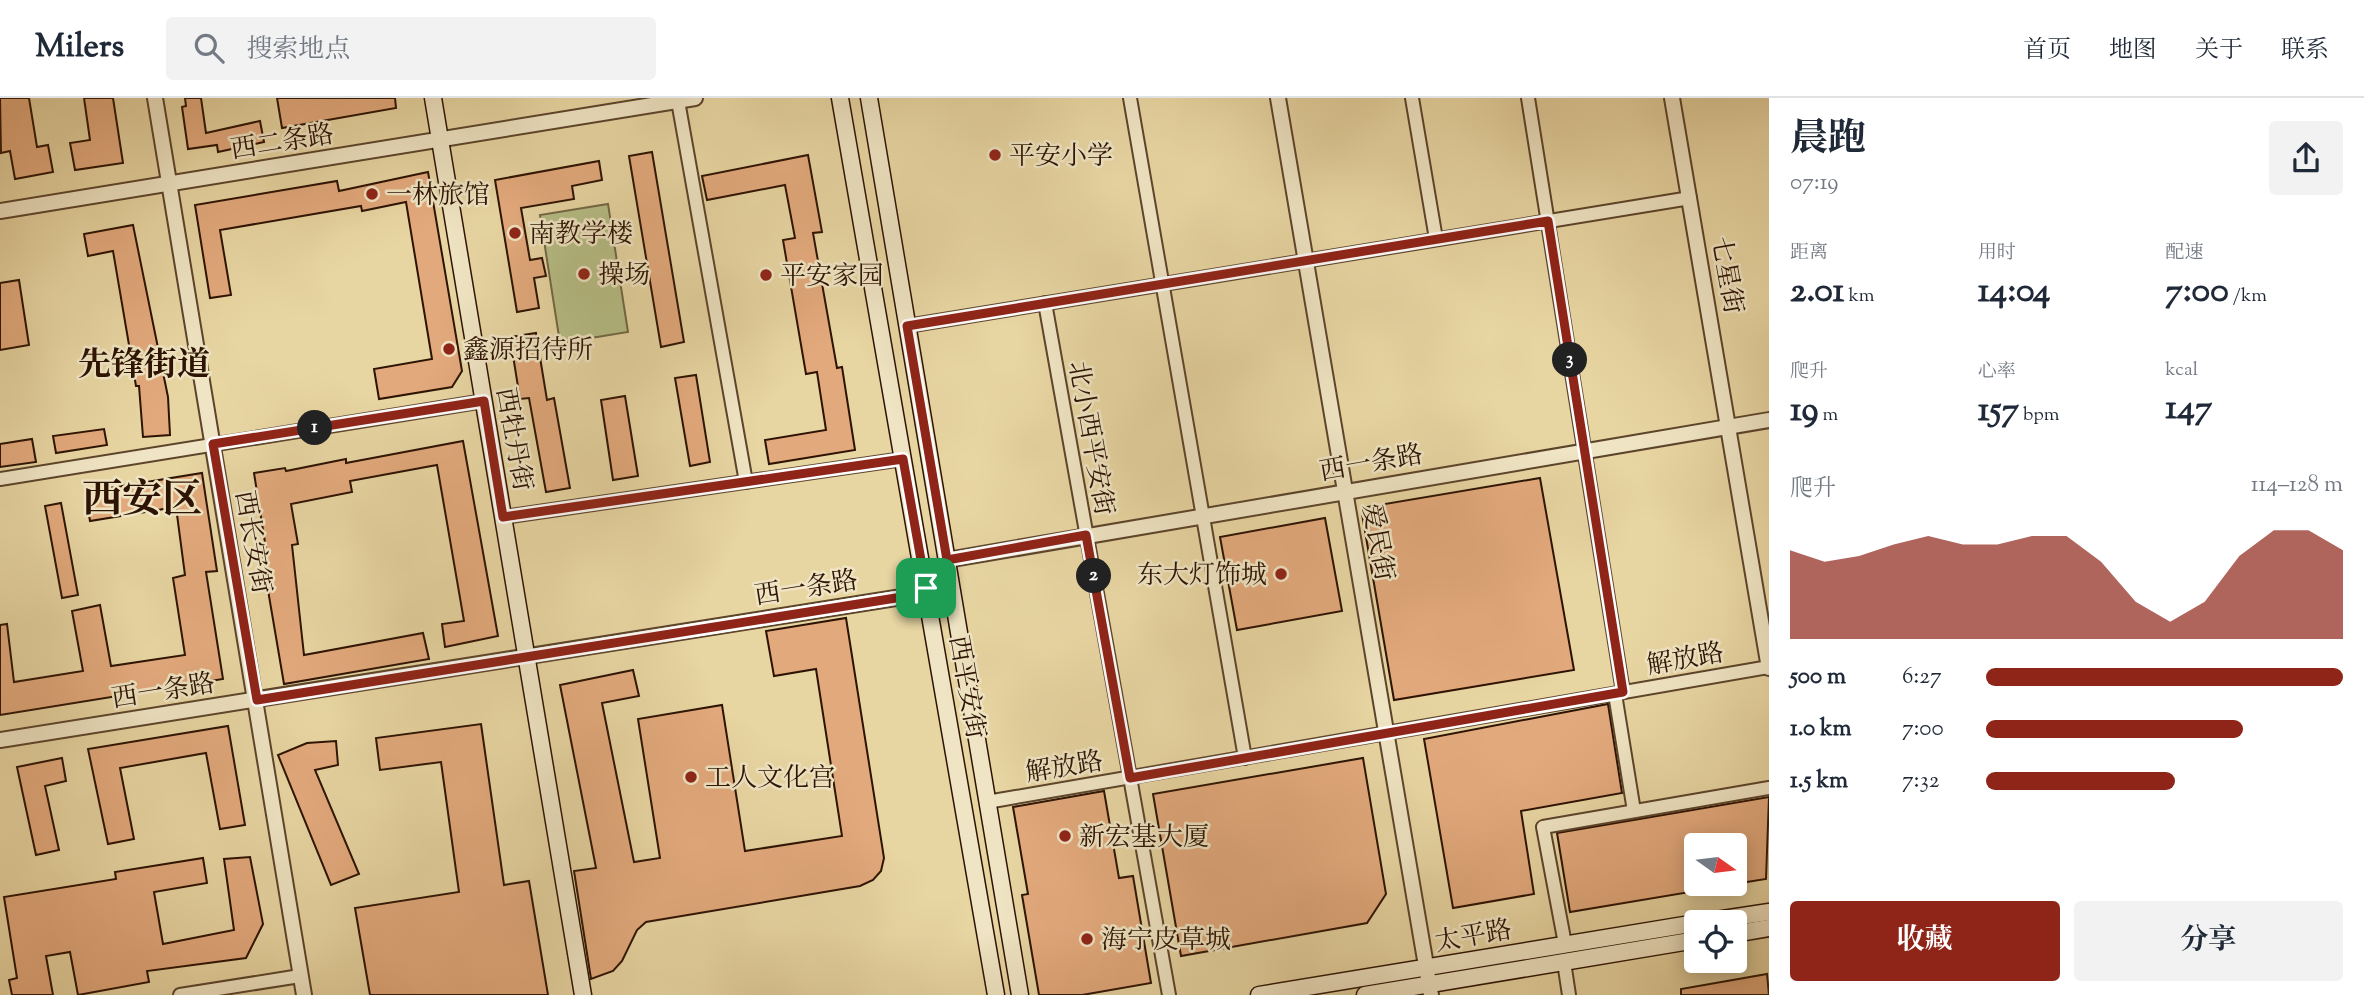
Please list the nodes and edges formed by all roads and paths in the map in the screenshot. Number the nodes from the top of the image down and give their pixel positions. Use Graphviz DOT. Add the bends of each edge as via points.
graph roads {
  1 [pos="155,98"];
  2 [pos="433,98"];
  3 [pos="695,98"];
  4 [pos="840,98"];
  5 [pos="869,98"];
  6 [pos="1130,98"];
  7 [pos="1278,98"];
  8 [pos="1412,98"];
  9 [pos="1528,98"];
  10 [pos="1672,98"];
  11 [pos="678,101"];
  12 [pos="440,141"];
  13 [pos="169,184"];
  14 [pos="1690,198"];
  15 [pos="0,211"];
  16 [pos="1548,221"];
  17 [pos="1436,239"];
  18 [pos="1306,261"];
  19 [pos="1163,284"];
  20 [pos="1045,303"];
  21 [pos="907,326"];
  22 [pos="484,401"];
  23 [pos="1769,420"];
  24 [pos="1730,427"];
  25 [pos="213,444"];
  26 [pos="1584,451"];
  27 [pos="903,459"];
  28 [pos="0,479"];
  29 [pos="746,482"];
  30 [pos="1345,492"];
  31 [pos="1203,515"];
  32 [pos="503,517"];
  33 [pos="1086,535"];
  34 [pos="947,560"];
  35 [pos="926,588"];
  36 [pos="526,655"];
  37 [pos="1769,667"];
  38 [pos="1619,693"];
  39 [pos="257,700"];
  40 [pos="1386,733"];
  41 [pos="0,740"];
  42 [pos="1245,758"];
  43 [pos="1130,778"];
  44 [pos="1769,788"];
  45 [pos="987,802"];
  46 [pos="1633,811"];
  47 [pos="1769,912"];
  48 [pos="1747,915"];
  49 [pos="1684,925"];
  50 [pos="1769,928"];
  51 [pos="1747,932"];
  52 [pos="1684,942"];
  53 [pos="1565,944"];
  54 [pos="1564,962"];
  55 [pos="1427,968"];
  56 [pos="300,975"];
  57 [pos="1430,990"];
  58 [pos="180,995"];
  59 [pos="304,995"];
  60 [pos="583,995"];
  61 [pos="996,995"];
  62 [pos="1020,995"];
  63 [pos="1169,995"];
  64 [pos="1259,995"];
  65 [pos="1365,995"];
  66 [pos="1569,995"];
  1 -- 13 [label="street, 西长安街"];
  2 -- 12 [label="main road, 西牡丹街"];
  3 -- 11 [label="street, 西二条路"];
  4 -- 27 [label="main road, 西平安街"];
  5 -- 21 [label="main road, 西平安街"];
  6 -- 19 [label="street"];
  7 -- 18 [label="street, 爱民街"];
  8 -- 17 [label="street"];
  9 -- 16 [label="street"];
  10 -- 14 [label="street, 七星街"];
  11 -- 12 [label="street, 西二条路"];
  11 -- 29 [label="street"];
  12 -- 13 [label="street, 西二条路"];
  12 -- 22 [label="main road, 西牡丹街"];
  13 -- 15 [label="street, 西二条路"];
  13 -- 25 [label="street, 西长安街"];
  14 -- 16 [label="street"];
  14 -- 24 [label="street, 七星街"];
  16 -- 17 [label="street"];
  16 -- 26 [label="street"];
  17 -- 18 [label="street"];
  18 -- 19 [label="street"];
  18 -- 30 [label="street, 爱民街"];
  19 -- 20 [label="street"];
  19 -- 31 [label="street"];
  20 -- 21 [label="street"];
  20 -- 33 [label="street, 北小西平安街"];
  21 -- 34 [label="main road, 西平安街"];
  22 -- 25 [label="street"];
  22 -- 32 [label="main road, 西牡丹街"];
  23 -- 24 [label="street, 西一条路"];
  24 -- 26 [label="street, 西一条路"];
  24 -- 37 [label="street, 七星街"];
  25 -- 28 [label="street"];
  25 -- 39 [label="street, 西长安街"];
  26 -- 30 [label="street, 西一条路"];
  26 -- 38 [label="street"];
  27 -- 29 [label="street"];
  27 -- 35 [label="main road, 西平安街"];
  29 -- 32 [label="street"];
  30 -- 31 [label="street, 西一条路"];
  30 -- 40 [label="street, 爱民街"];
  31 -- 33 [label="street, 西一条路"];
  31 -- 42 [label="street"];
  32 -- 36 [label="main road, 西牡丹街"];
  33 -- 34 [label="street, 西一条路"];
  33 -- 43 [label="street, 北小西平安街"];
  34 -- 35 [label="street"];
  34 -- 45 [label="main road, 西平安街"];
  35 -- 36 [label="street, 西一条路" via="902,597"];
  35 -- 61 [label="main road, 西平安街"];
  36 -- 39 [label="street, 西一条路"];
  36 -- 60 [label="main road, 西牡丹街"];
  37 -- 38 [label="street, 解放路"];
  38 -- 40 [label="street, 解放路"];
  38 -- 46 [label="street"];
  39 -- 41 [label="street, 西一条路"];
  39 -- 56 [label="street, 西长安街"];
  40 -- 42 [label="street, 解放路"];
  40 -- 55 [label="street, 爱民街"];
  42 -- 43 [label="street, 解放路"];
  43 -- 45 [label="street, 解放路"];
  43 -- 63 [label="street, 北小西平安街"];
  44 -- 46 [label="street"];
  45 -- 62 [label="main road, 西平安街"];
  46 -- 53 [label="street" via="1543,827"];
  47 -- 48 [label="main road"];
  49 -- 53 [label="main road, 太平路"];
  50 -- 51 [label="main road"];
  52 -- 54 [label="main road, 太平路"];
  53 -- 55 [label="main road, 太平路"];
  54 -- 57 [label="main road, 太平路"];
  54 -- 66 [label="street"];
  55 -- 57 [label="street, 爱民街"];
  55 -- 64 [label="main road, 太平路"];
  56 -- 58 [label="street"];
  56 -- 59 [label="street, 西长安街"];
  57 -- 65 [label="main road, 太平路"];
}
